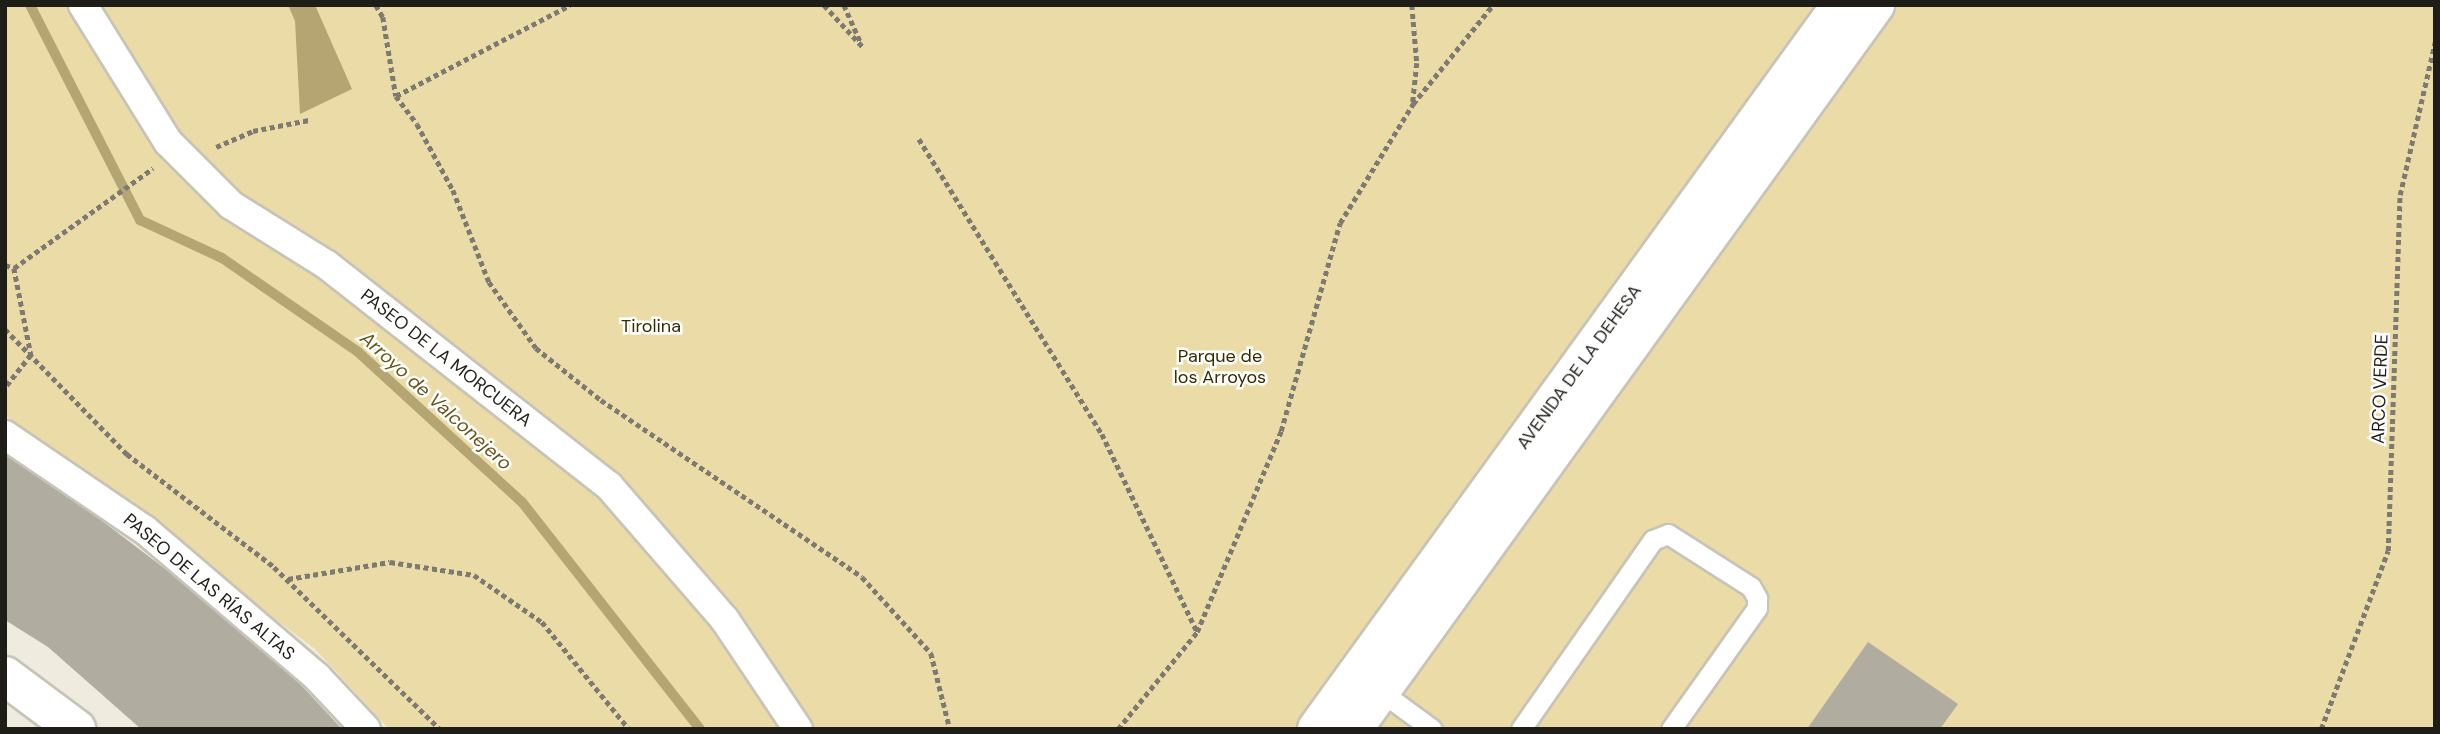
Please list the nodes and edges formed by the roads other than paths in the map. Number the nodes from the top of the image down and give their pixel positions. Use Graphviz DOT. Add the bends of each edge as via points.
graph roads {
  1 [pos="83,5"];
  2 [pos="1841,5"];
  3 [pos="1875,5"];
  4 [pos="5,435"];
  5 [pos="5,676"];
  6 [pos="1380,691"];
  7 [pos="76,729"];
  8 [pos="366,729"];
  9 [pos="798,729"];
  10 [pos="1317,729"];
  11 [pos="1353,729"];
  12 [pos="1432,729"];
  13 [pos="1521,729"];
  14 [pos="1671,729"];
  1 -- 9 [label="street, PASEO DE LA MORCUERA" via="177,152 231,205 327,265 609,486 724,620"];
  2 -- 10 [label="street, AVENIDA DE LA DEHESA"];
  3 -- 6 [label="street, AVENIDA DE LA DEHESA"];
  4 -- 8 [label="street, PASEO DE LAS RÍAS ALTAS" via="145,530 317,677"];
  5 -- 7 [label="street"];
  6 -- 11 [label="street, AVENIDA DE LA DEHESA"];
  6 -- 12 [label="lane"];
  13 -- 14 [label="lane" via="1653,540 1668,534 1751,587 1757,597 1757,608"];
}
